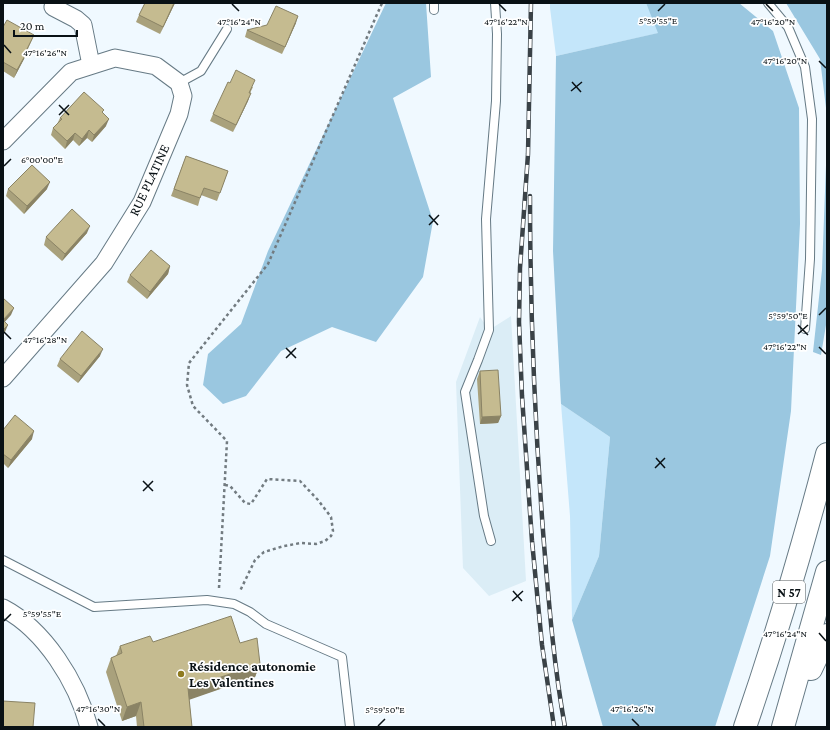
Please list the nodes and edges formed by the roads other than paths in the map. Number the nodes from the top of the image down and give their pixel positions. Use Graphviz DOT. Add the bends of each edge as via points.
graph roads {
  1 [pos="495,3"];
  2 [pos="768,3"];
  3 [pos="53,7"];
  4 [pos="227,29"];
  5 [pos="91,65"];
  6 [pos="179,83"];
  7 [pos="3,141"];
  8 [pos="805,330"];
  9 [pos="3,378"];
  10 [pos="827,454"];
  11 [pos="491,541"];
  12 [pos="3,560"];
  13 [pos="827,572"];
  14 [pos="3,608"];
  15 [pos="827,635"];
  16 [pos="89,727"];
  17 [pos="350,727"];
  18 [pos="745,727"];
  19 [pos="784,727"];
  1 -- 11 [label="lane" via="496,101 486,219 489,330 465,392 484,516"];
  2 -- 8 [label="lane" via="788,27 805,67 812,119 810,260"];
  3 -- 5 [label="street" via="83,25"];
  4 -- 6 [label="lane" via="201,71"];
  5 -- 6 [label="street" via="115,58 156,66"];
  5 -- 7 [label="street" via="71,72"];
  6 -- 9 [label="street, RUE PLATINE" via="183,96 179,114 142,202 104,263"];
  10 -- 18 [label="highway, N 57" via="784,610"];
  12 -- 17 [label="lane" via="94,607 207,600 234,604 266,624 342,657"];
  13 -- 19 [label="highway, N 57"];
  14 -- 16 [label="street" via="28,626 52,651 74,686"];
  15 -- 19 [label="highway"];
}
